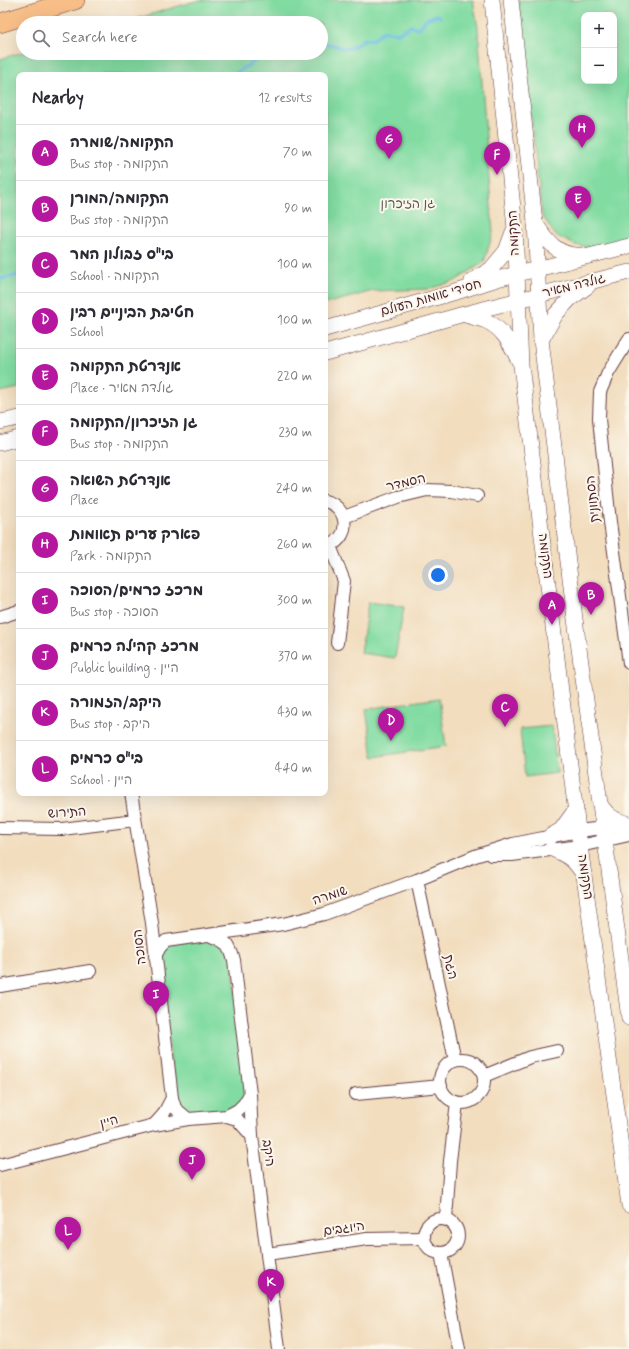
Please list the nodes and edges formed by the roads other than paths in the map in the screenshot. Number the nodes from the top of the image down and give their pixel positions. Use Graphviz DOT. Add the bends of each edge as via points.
graph roads {
  1 [pos="75,0"];
  2 [pos="492,0"];
  3 [pos="511,0"];
  4 [pos="23,16"];
  5 [pos="16,18"];
  6 [pos="0,23"];
  7 [pos="535,222"];
  8 [pos="515,228"];
  9 [pos="629,246"];
  10 [pos="594,254"];
  11 [pos="538,270"];
  12 [pos="629,272"];
  13 [pos="516,274"];
  14 [pos="594,281"];
  15 [pos="456,292"];
  16 [pos="538,295"];
  17 [pos="519,300"];
  18 [pos="464,314"];
  19 [pos="328,328"];
  20 [pos="629,339"];
  21 [pos="541,340"];
  22 [pos="328,352"];
  23 [pos="521,365"];
  24 [pos="16,419"];
  25 [pos="0,422"];
  26 [pos="16,439"];
  27 [pos="0,443"];
  28 [pos="477,496"];
  29 [pos="328,502"];
  30 [pos="344,517"];
  31 [pos="328,547"];
  32 [pos="16,611"];
  33 [pos="0,616"];
  34 [pos="337,643"];
  35 [pos="629,663"];
  36 [pos="132,796"];
  37 [pos="600,804"];
  38 [pos="576,809"];
  39 [pos="136,820"];
  40 [pos="629,825"];
  41 [pos="0,828"];
  42 [pos="578,831"];
  43 [pos="604,834"];
  44 [pos="629,835"];
  45 [pos="551,843"];
  46 [pos="580,846"];
  47 [pos="584,876"];
  48 [pos="417,880"];
  49 [pos="152,923"];
  50 [pos="248,929"];
  51 [pos="210,936"];
  52 [pos="178,939"];
  53 [pos="155,956"];
  54 [pos="234,960"];
  55 [pos="90,971"];
  56 [pos="0,986"];
  57 [pos="629,1018"];
  58 [pos="558,1050"];
  59 [pos="454,1060"];
  60 [pos="484,1076"];
  61 [pos="441,1086"];
  62 [pos="250,1094"];
  63 [pos="356,1094"];
  64 [pos="172,1098"];
  65 [pos="457,1102"];
  66 [pos="227,1116"];
  67 [pos="188,1119"];
  68 [pos="154,1125"];
  69 [pos="252,1136"];
  70 [pos="0,1165"];
  71 [pos="629,1205"];
  72 [pos="446,1219"];
  73 [pos="424,1238"];
  74 [pos="441,1253"];
  75 [pos="267,1254"];
  76 [pos="279,1349"];
  77 [pos="459,1349"];
  1 -- 4 [label="main road"];
  2 -- 8 [label="street, התקומה"];
  3 -- 7 [label="street, התקומה"];
  5 -- 6 [label="main road"];
  7 -- 10 [label="street" via="546,238 558,249 572,256"];
  7 -- 11 [label="street, התקומה"];
  8 -- 13 [label="street, התקומה"];
  8 -- 15 [label="street" via="506,251 491,269"];
  9 -- 10 [label="street, גולדה מאיר"];
  10 -- 11 [label="street, גולדה מאיר"];
  11 -- 13 [label="street, חסידי אומות העולם"];
  11 -- 16 [label="street, התקומה"];
  12 -- 14 [label="street, גולדה מאיר"];
  13 -- 15 [label="street, חסידי אומות העולם"];
  13 -- 17 [label="street, התקומה"];
  14 -- 16 [label="street, גולדה מאיר"];
  14 -- 21 [label="street" via="570,299 556,314"];
  15 -- 19 [label="street, חסידי אומות העולם"];
  16 -- 17 [label="street, גולדה מאיר"];
  16 -- 21 [label="street, התקומה"];
  17 -- 18 [label="street, חסידי אומות העולם"];
  17 -- 23 [label="street, התקומה"];
  18 -- 22 [label="street, חסידי אומות העולם"];
  18 -- 23 [label="street" via="498,328 509,341"];
  20 -- 35 [label="street, הסתוונית" via="608,373 600,392 599,419"];
  21 -- 37 [label="street, התקומה"];
  23 -- 38 [label="street, התקומה"];
  24 -- 25 [label="street"];
  26 -- 27 [label="street"];
  28 -- 30 [label="street, הסמדר" via="427,490 398,497"];
  29 -- 30 [label="street" via="337,507"];
  30 -- 31 [label="street" via="345,524 341,537"];
  31 -- 34 [label="street" via="344,581"];
  32 -- 33 [label="street"];
  36 -- 39 [label="street, הסוכה"];
  37 -- 40 [label="street" via="606,814 618,822"];
  37 -- 43 [label="street, התקומה"];
  38 -- 42 [label="street, התקומה"];
  38 -- 45 [label="street"];
  39 -- 41 [label="street, התירוש" via="62,828"];
  39 -- 49 [label="street, הסוכה"];
  40 -- 43 [label="street"];
  42 -- 43 [label="street, שומרה"];
  42 -- 45 [label="street, שומרה"];
  42 -- 46 [label="street, התקומה"];
  43 -- 44 [label="street"];
  43 -- 46 [label="street, שומרה"];
  43 -- 57 [label="street, התקומה"];
  45 -- 46 [label="street, שומרה"];
  45 -- 47 [label="street" via="576,863"];
  45 -- 48 [label="street, שומרה" via="513,844"];
  46 -- 47 [label="street, התקומה"];
  47 -- 71 [label="street, התקומה"];
  48 -- 50 [label="street, שומרה" via="324,914"];
  48 -- 59 [label="street, הגת"];
  49 -- 52 [label="street, שומרה" via="162,934"];
  49 -- 53 [label="street, הסוכה"];
  50 -- 51 [label="street, שומרה"];
  50 -- 54 [label="street, היקב" via="239,937"];
  51 -- 52 [label="street, שומרה"];
  51 -- 54 [label="street, היקב" via="223,940 230,947"];
  52 -- 53 [label="street, שומרה" via="166,941"];
  53 -- 64 [label="street, הסוכה"];
  54 -- 62 [label="street, היקב"];
  55 -- 56 [label="street"];
  58 -- 60 [label="street" via="530,1057"];
  59 -- 60 [label="street" via="469,1060 481,1069"];
  59 -- 61 [label="street" via="442,1074"];
  60 -- 65 [label="street" via="482,1091 478,1097 464,1103"];
  61 -- 63 [label="street"];
  61 -- 65 [label="street" via="446,1097"];
  62 -- 66 [label="street" via="238,1110"];
  62 -- 69 [label="street, היקב"];
  64 -- 67 [label="street, הסוכה" via="180,1114"];
  64 -- 68 [label="street" via="163,1116"];
  65 -- 72 [label="street"];
  66 -- 67 [label="street, היין"];
  66 -- 69 [label="street" via="237,1119"];
  67 -- 68 [label="street, היין"];
  68 -- 70 [label="street, היין"];
  69 -- 75 [label="street, היקב"];
  72 -- 73 [label="street" via="430,1223 426,1227"];
  72 -- 74 [label="street" via="455,1226 458,1241 451,1249"];
  73 -- 74 [label="street" via="432,1250"];
  73 -- 75 [label="street, היוגבים" via="367,1239"];
  74 -- 77 [label="street"];
  75 -- 76 [label="street, היקב"];
}
